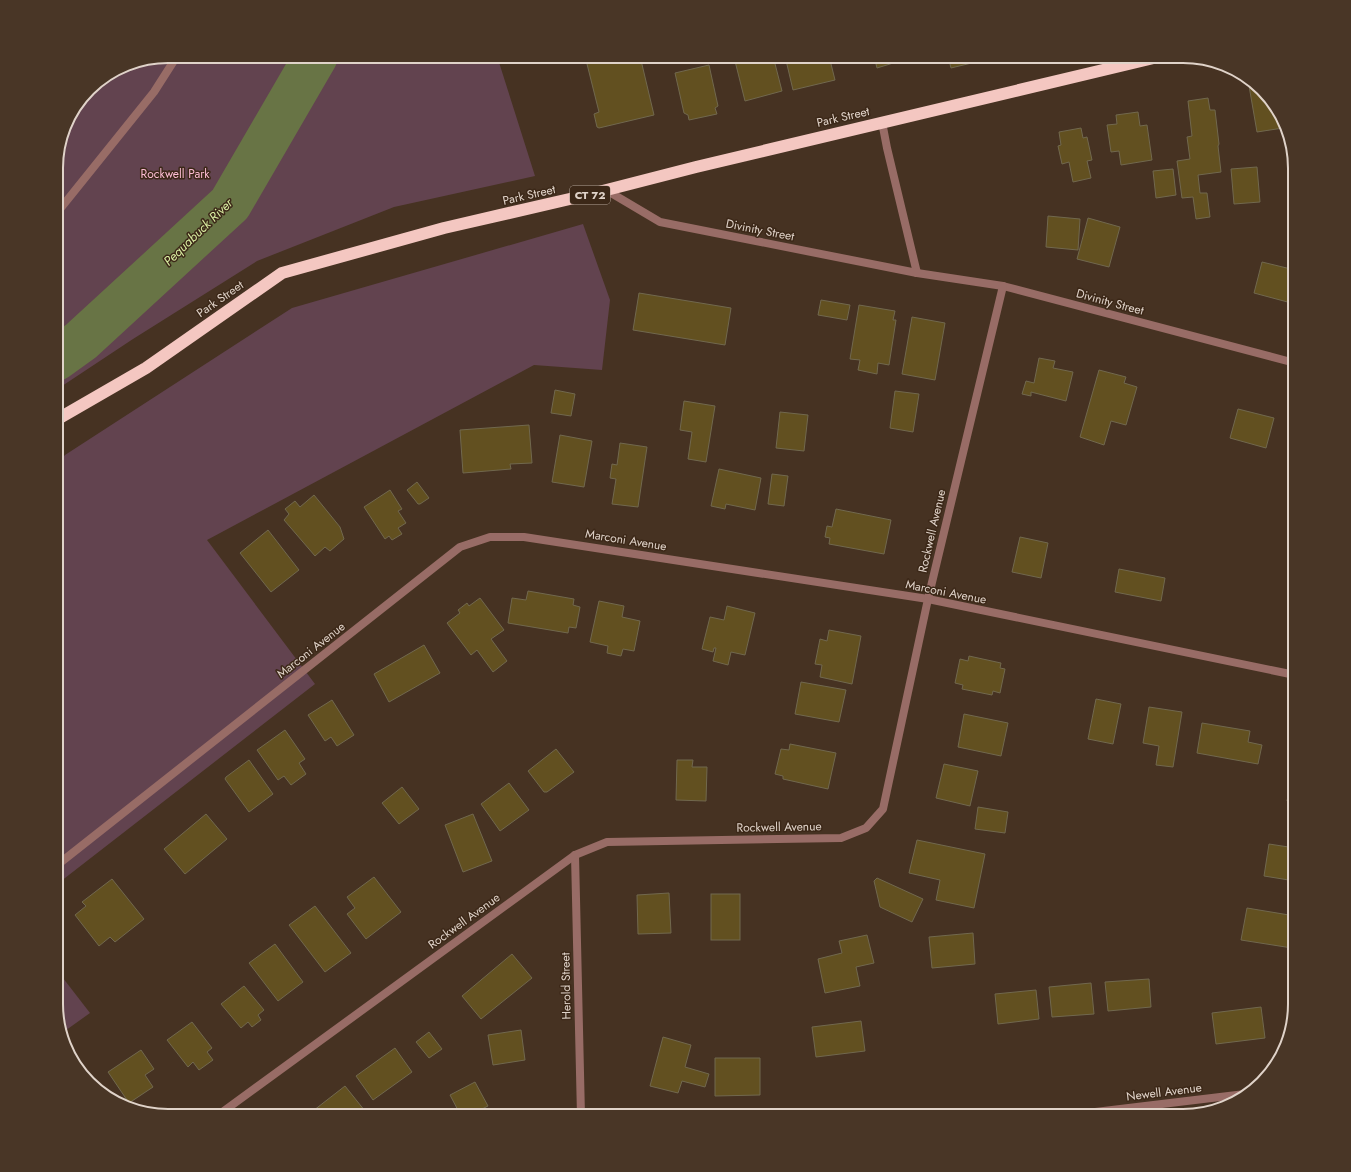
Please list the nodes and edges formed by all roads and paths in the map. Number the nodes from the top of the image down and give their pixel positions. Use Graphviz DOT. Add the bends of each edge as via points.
graph roads {
  1 [pos="173,63"];
  2 [pos="1132,63"];
  3 [pos="882,122"];
  4 [pos="606,190"];
  5 [pos="63,205"];
  6 [pos="917,274"];
  7 [pos="1003,286"];
  8 [pos="1288,361"];
  9 [pos="63,416"];
  10 [pos="928,599"];
  11 [pos="1288,674"];
  12 [pos="575,855"];
  13 [pos="63,860"];
  14 [pos="1236,1095"];
  15 [pos="227,1109"];
  16 [pos="581,1109"];
  17 [pos="1120,1109"];
  1 -- 5 [label="street" via="154,92"];
  2 -- 3 [label="highway, Park Street / CT 72"];
  3 -- 4 [label="highway, Park Street / CT 72"];
  3 -- 6 [label="street"];
  4 -- 6 [label="street, Divinity Street" via="660,222"];
  4 -- 9 [label="highway, Park Street / CT 72" via="444,228 282,273 146,368"];
  6 -- 7 [label="street, Divinity Street"];
  7 -- 8 [label="street, Divinity Street"];
  7 -- 10 [label="street, Rockwell Avenue"];
  10 -- 11 [label="street, Marconi Avenue"];
  10 -- 12 [label="street, Rockwell Avenue" via="883,810 866,828 840,838 607,842"];
  10 -- 13 [label="street, Marconi Avenue" via="524,537 490,537 460,547"];
  12 -- 15 [label="street, Rockwell Avenue"];
  12 -- 16 [label="street, Herold Street"];
  14 -- 17 [label="street, Newell Avenue"];
}
